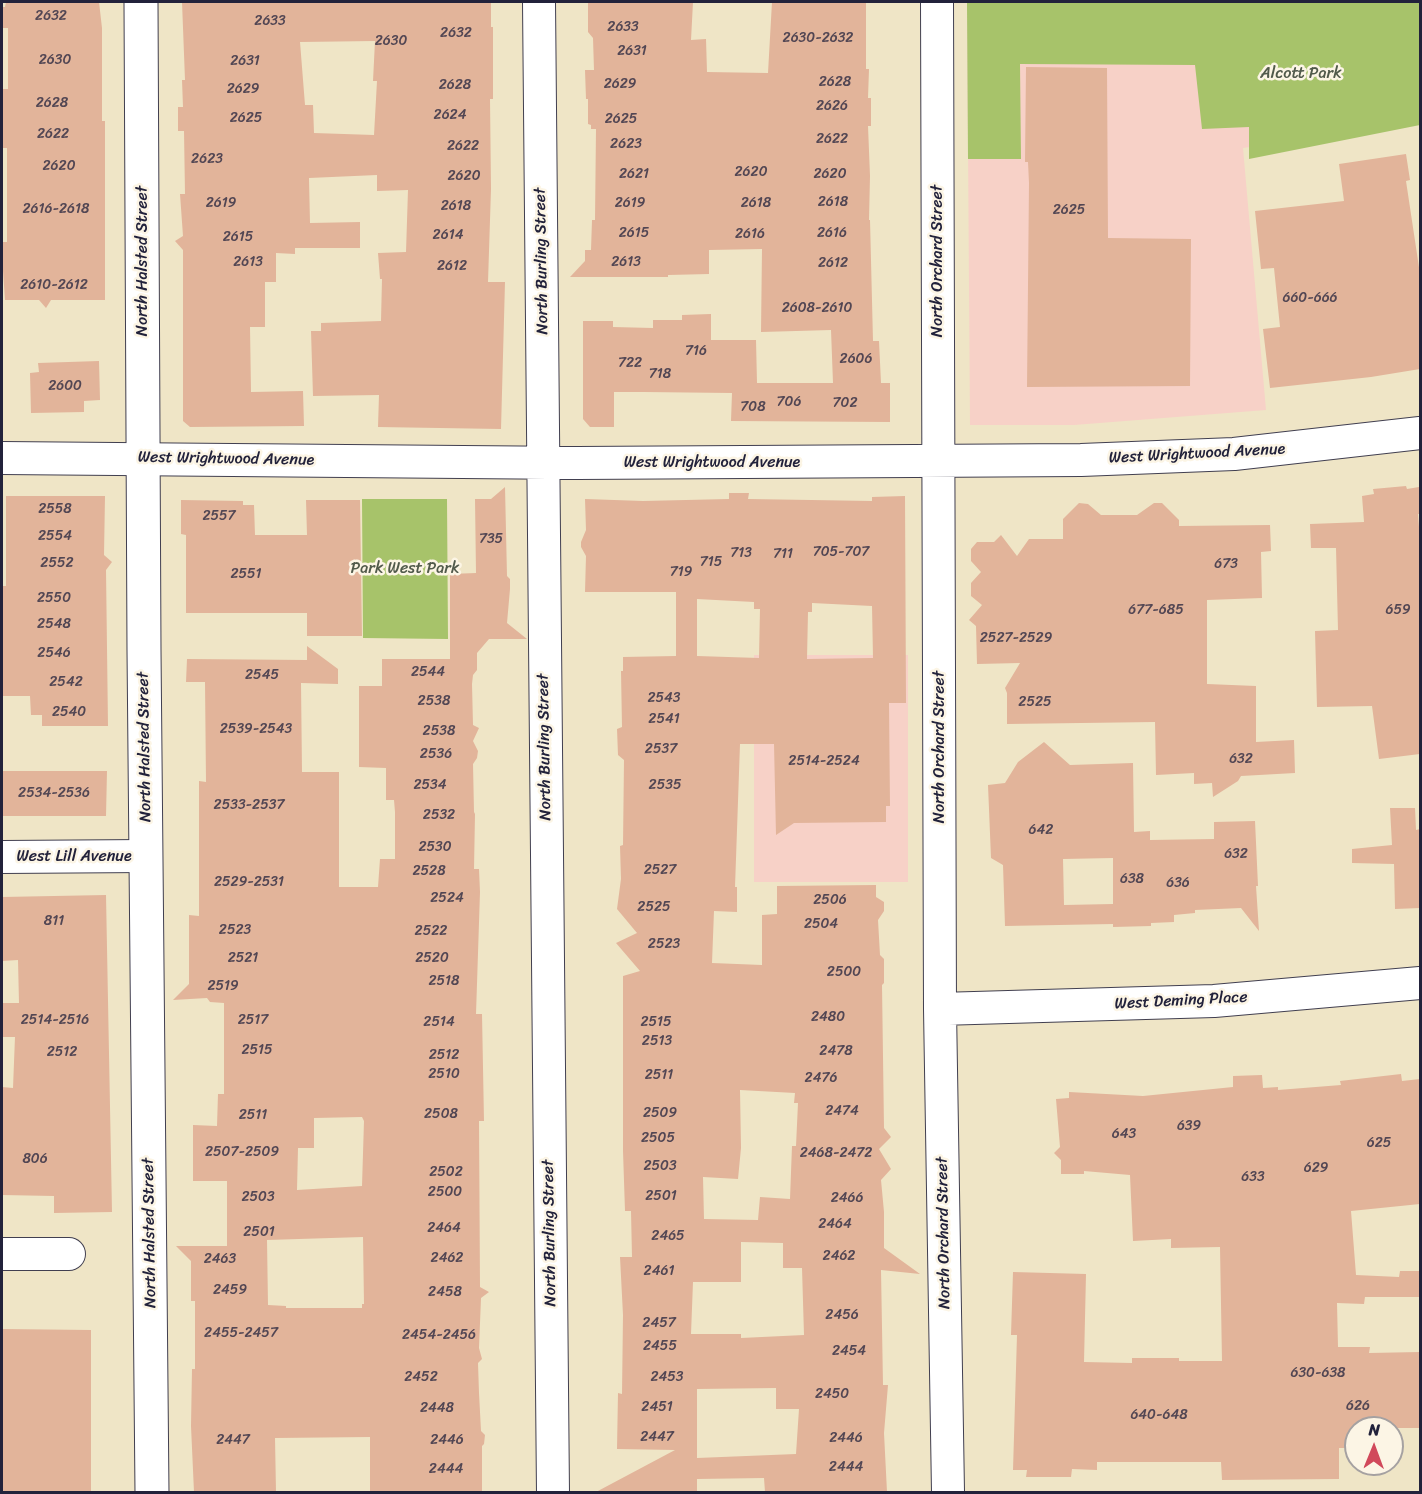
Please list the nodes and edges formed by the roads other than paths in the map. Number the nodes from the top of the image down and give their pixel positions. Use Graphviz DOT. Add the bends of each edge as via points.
graph roads {
  1 [pos="141,2"];
  2 [pos="539,2"];
  3 [pos="937,2"];
  4 [pos="1420,433"];
  5 [pos="2,458"];
  6 [pos="144,458"];
  7 [pos="939,461"];
  8 [pos="543,463"];
  9 [pos="146,856"];
  10 [pos="2,857"];
  11 [pos="1420,983"];
  12 [pos="940,1009"];
  13 [pos="2,1254"];
  14 [pos="69,1254"];
  15 [pos="152,1492"];
  16 [pos="553,1492"];
  17 [pos="948,1492"];
  1 -- 6 [label="main road, North Halsted Street"];
  2 -- 8 [label="street, North Burling Street"];
  3 -- 7 [label="street, North Orchard Street"];
  4 -- 7 [label="street, West Wrightwood Avenue" via="1234,454"];
  5 -- 6 [label="street, West Wrightwood Avenue"];
  6 -- 8 [label="street, West Wrightwood Avenue"];
  6 -- 9 [label="main road, North Halsted Street"];
  7 -- 8 [label="street, West Wrightwood Avenue"];
  7 -- 12 [label="street, North Orchard Street"];
  8 -- 16 [label="street, North Burling Street"];
  9 -- 10 [label="street, West Lill Avenue"];
  9 -- 15 [label="main road, North Halsted Street"];
  11 -- 12 [label="street, West Deming Place" via="1214,1002"];
  12 -- 17 [label="street, North Orchard Street"];
  13 -- 14 [label="street"];
}
